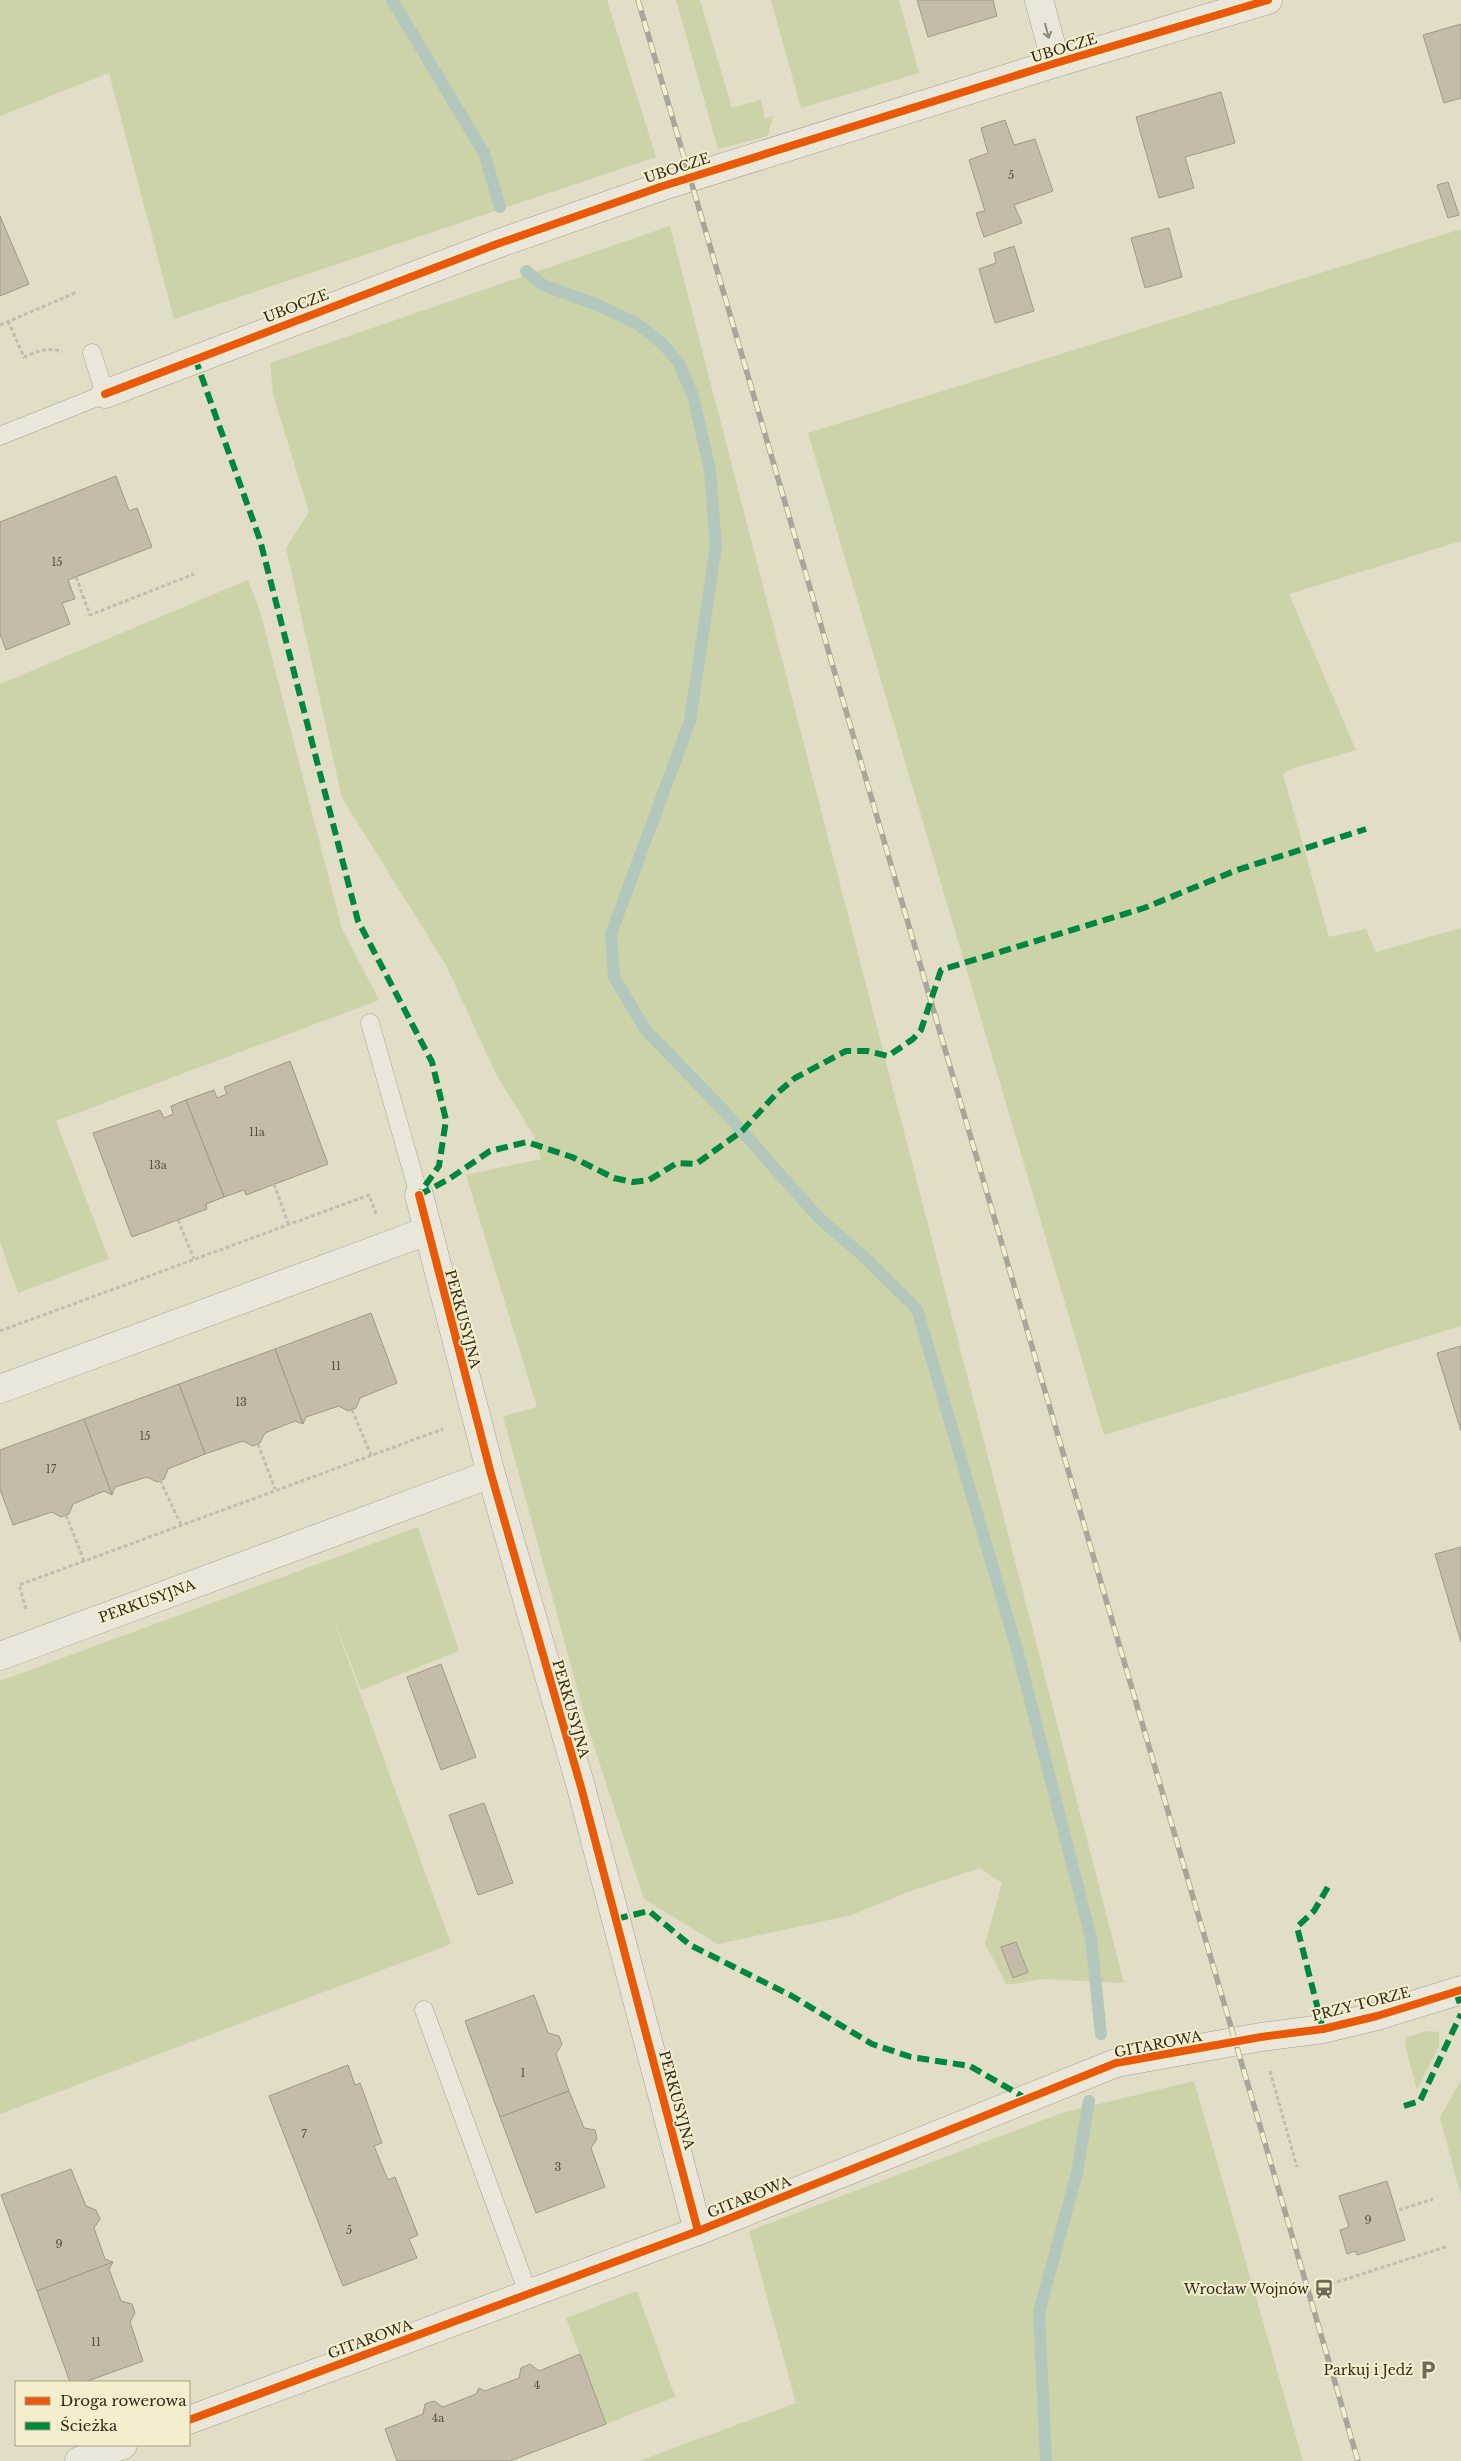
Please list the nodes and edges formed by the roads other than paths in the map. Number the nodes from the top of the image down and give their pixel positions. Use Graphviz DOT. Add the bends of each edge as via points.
graph roads {
  1 [pos="1039,0"];
  2 [pos="1268,0"];
  3 [pos="1056,63"];
  4 [pos="92,353"];
  5 [pos="97,397"];
  6 [pos="0,436"];
  7 [pos="370,1023"];
  8 [pos="419,1195"];
  9 [pos="427,1231"];
  10 [pos="0,1389"];
  11 [pos="491,1474"];
  12 [pos="0,1656"];
  13 [pos="1461,1990"];
  14 [pos="424,2010"];
  15 [pos="1249,2039"];
  16 [pos="698,2231"];
  17 [pos="528,2294"];
  18 [pos="190,2420"];
  19 [pos="120,2446"];
  20 [pos="79,2461"];
  1 -- 3 [label="street, one-way"];
  2 -- 3 [label="street, UBOCZE"];
  3 -- 5 [label="street, UBOCZE" via="660,187 488,247"];
  4 -- 5 [label="lane"];
  5 -- 6 [label="lane, UBOCZE"];
  7 -- 8 [label="lane"];
  8 -- 9 [label="street, PERKUSYJNA"];
  9 -- 10 [label="street"];
  9 -- 11 [label="street, PERKUSYJNA"];
  11 -- 12 [label="street, PERKUSYJNA"];
  11 -- 16 [label="street, PERKUSYJNA" via="581,1787"];
  13 -- 15 [label="street, PRZY TORZE" via="1332,2027"];
  14 -- 17 [label="lane"];
  15 -- 16 [label="street, GITAROWA" via="1116,2063"];
  16 -- 17 [label="street, GITAROWA"];
  17 -- 18 [label="street, GITAROWA"];
  19 -- 20 [label="street"];
}
